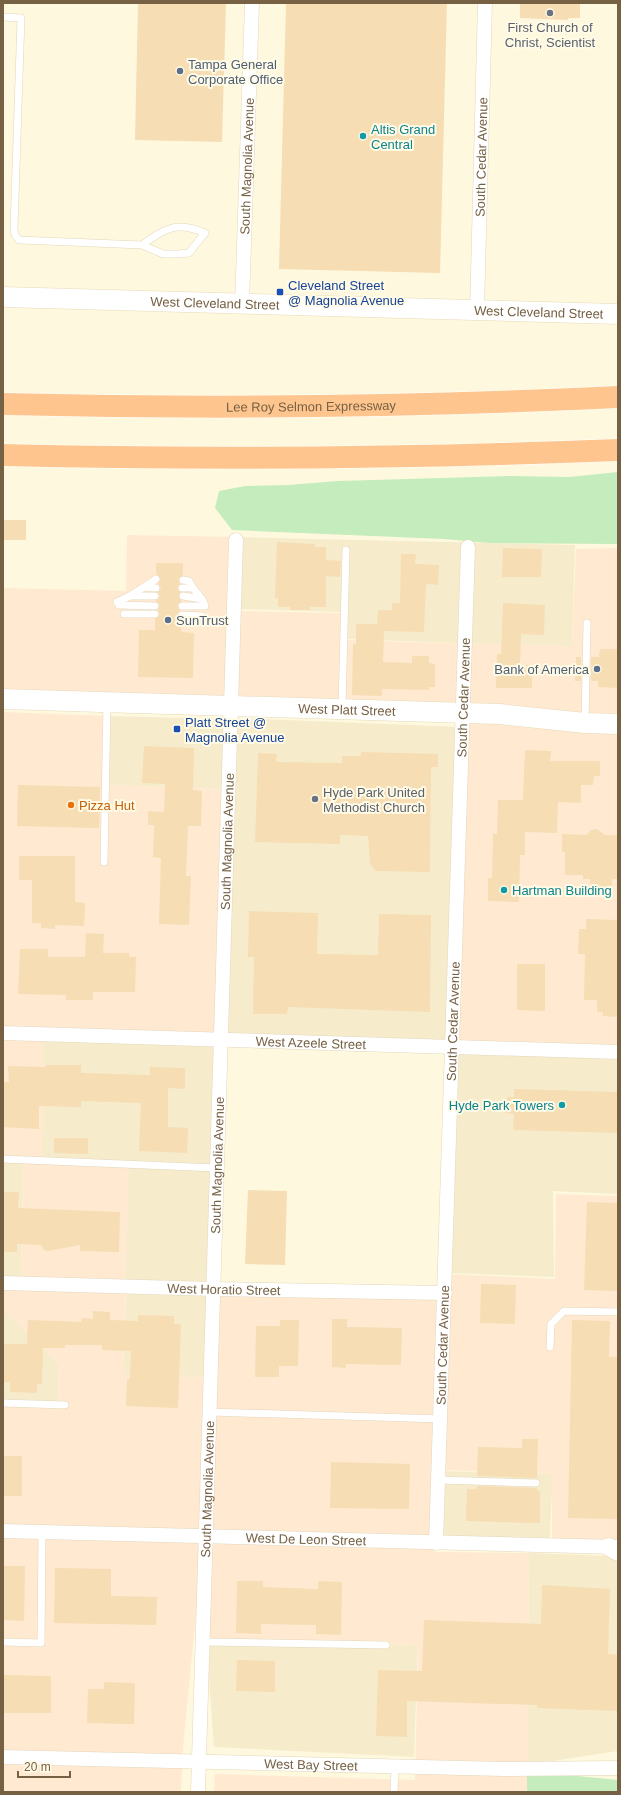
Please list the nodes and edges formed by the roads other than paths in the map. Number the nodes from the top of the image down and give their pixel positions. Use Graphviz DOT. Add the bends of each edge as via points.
graph roads {
  1 [pos="252,3"];
  2 [pos="485,3"];
  3 [pos="3,17"];
  4 [pos="142,245"];
  5 [pos="3,297"];
  6 [pos="242,305"];
  7 [pos="477,311"];
  8 [pos="618,314"];
  9 [pos="618,397"];
  10 [pos="3,404"];
  11 [pos="618,450"];
  12 [pos="3,455"];
  13 [pos="236,540"];
  14 [pos="468,547"];
  15 [pos="346,550"];
  16 [pos="156,579"];
  17 [pos="183,580"];
  18 [pos="144,587"];
  19 [pos="156,588"];
  20 [pos="182,588"];
  21 [pos="193,588"];
  22 [pos="130,596"];
  23 [pos="155,596"];
  24 [pos="183,596"];
  25 [pos="204,603"];
  26 [pos="155,606"];
  27 [pos="182,606"];
  28 [pos="124,614"];
  29 [pos="155,614"];
  30 [pos="182,615"];
  31 [pos="202,616"];
  32 [pos="587,623"];
  33 [pos="3,699"];
  34 [pos="107,702"];
  35 [pos="232,706"];
  36 [pos="342,710"];
  37 [pos="463,713"];
  38 [pos="585,723"];
  39 [pos="618,724"];
  40 [pos="104,862"];
  41 [pos="3,1033"];
  42 [pos="220,1040"];
  43 [pos="452,1046"];
  44 [pos="618,1052"];
  45 [pos="3,1159"];
  46 [pos="217,1168"];
  47 [pos="3,1282"];
  48 [pos="214,1289"];
  49 [pos="445,1292"];
  50 [pos="618,1312"];
  51 [pos="550,1347"];
  52 [pos="3,1403"];
  53 [pos="65,1405"];
  54 [pos="210,1412"];
  55 [pos="441,1418"];
  56 [pos="439,1480"];
  57 [pos="536,1483"];
  58 [pos="3,1531"];
  59 [pos="42,1532"];
  60 [pos="206,1536"];
  61 [pos="436,1543"];
  62 [pos="615,1549"];
  63 [pos="3,1642"];
  64 [pos="203,1642"];
  65 [pos="386,1645"];
  66 [pos="3,1756"];
  67 [pos="199,1761"];
  68 [pos="395,1766"];
  69 [pos="618,1768"];
  70 [pos="198,1792"];
  71 [pos="394,1792"];
  1 -- 6 [label="street, South Magnolia Avenue"];
  2 -- 7 [label="street, South Cedar Avenue"];
  3 -- 4 [label="lane" via="21,18 15,236 19,240"];
  4 -- 4 [label="lane" via="163,254 179,254 189,252 205,233 192,227 163,230"];
  5 -- 6 [label="main road, West Cleveland Street"];
  6 -- 7 [label="main road, West Cleveland Street"];
  7 -- 8 [label="main road, West Cleveland Street"];
  9 -- 10 [label="highway, Lee Roy Selmon Expressway" via="250,407"];
  11 -- 12 [label="highway" via="264,457"];
  13 -- 35 [label="street, South Magnolia Avenue"];
  14 -- 37 [label="street, South Cedar Avenue"];
  15 -- 36 [label="lane"];
  16 -- 18 [label="lane"];
  17 -- 21 [label="lane" via="189,581"];
  18 -- 19 [label="lane"];
  18 -- 22 [label="lane"];
  20 -- 21 [label="lane"];
  21 -- 25 [label="lane"];
  22 -- 23 [label="lane"];
  22 -- 26 [label="lane" via="118,604"];
  24 -- 25 [label="lane"];
  25 -- 27 [label="lane"];
  28 -- 29 [label="lane"];
  30 -- 31 [label="lane"];
  32 -- 38 [label="lane"];
  33 -- 34 [label="main road, West Platt Street"];
  34 -- 35 [label="main road, West Platt Street"];
  34 -- 40 [label="lane"];
  35 -- 36 [label="main road, West Platt Street"];
  35 -- 42 [label="street, South Magnolia Avenue"];
  36 -- 37 [label="main road, West Platt Street"];
  37 -- 38 [label="main road, West Platt Street"];
  37 -- 43 [label="street, South Cedar Avenue"];
  38 -- 39 [label="main road, West Platt Street"];
  41 -- 42 [label="street, West Azeele Street"];
  42 -- 43 [label="street, West Azeele Street"];
  42 -- 46 [label="street, South Magnolia Avenue"];
  43 -- 44 [label="street, West Azeele Street"];
  43 -- 49 [label="street, South Cedar Avenue"];
  45 -- 46 [label="lane"];
  46 -- 48 [label="street, South Magnolia Avenue"];
  47 -- 48 [label="street, West Horatio Street"];
  48 -- 49 [label="street, West Horatio Street"];
  48 -- 54 [label="street, South Magnolia Avenue"];
  49 -- 55 [label="street, South Cedar Avenue"];
  50 -- 51 [label="lane" via="564,1311 551,1324"];
  52 -- 53 [label="lane"];
  54 -- 55 [label="lane"];
  54 -- 60 [label="street, South Magnolia Avenue"];
  55 -- 56 [label="street, South Cedar Avenue"];
  56 -- 57 [label="lane"];
  56 -- 61 [label="street, South Cedar Avenue"];
  58 -- 59 [label="street, West De Leon Street"];
  59 -- 60 [label="street, West De Leon Street"];
  59 -- 63 [label="lane" via="41,1643"];
  60 -- 61 [label="street, West De Leon Street"];
  60 -- 64 [label="street, South Magnolia Avenue"];
  61 -- 62 [label="street, West De Leon Street"];
  64 -- 65 [label="lane"];
  64 -- 67 [label="street, South Magnolia Avenue"];
  66 -- 67 [label="street, West Bay Street"];
  67 -- 68 [label="street, West Bay Street"];
  67 -- 70 [label="street, South Magnolia Avenue"];
  68 -- 69 [label="street, West Bay Street" via="504,1769"];
  68 -- 71 [label="lane"];
}
